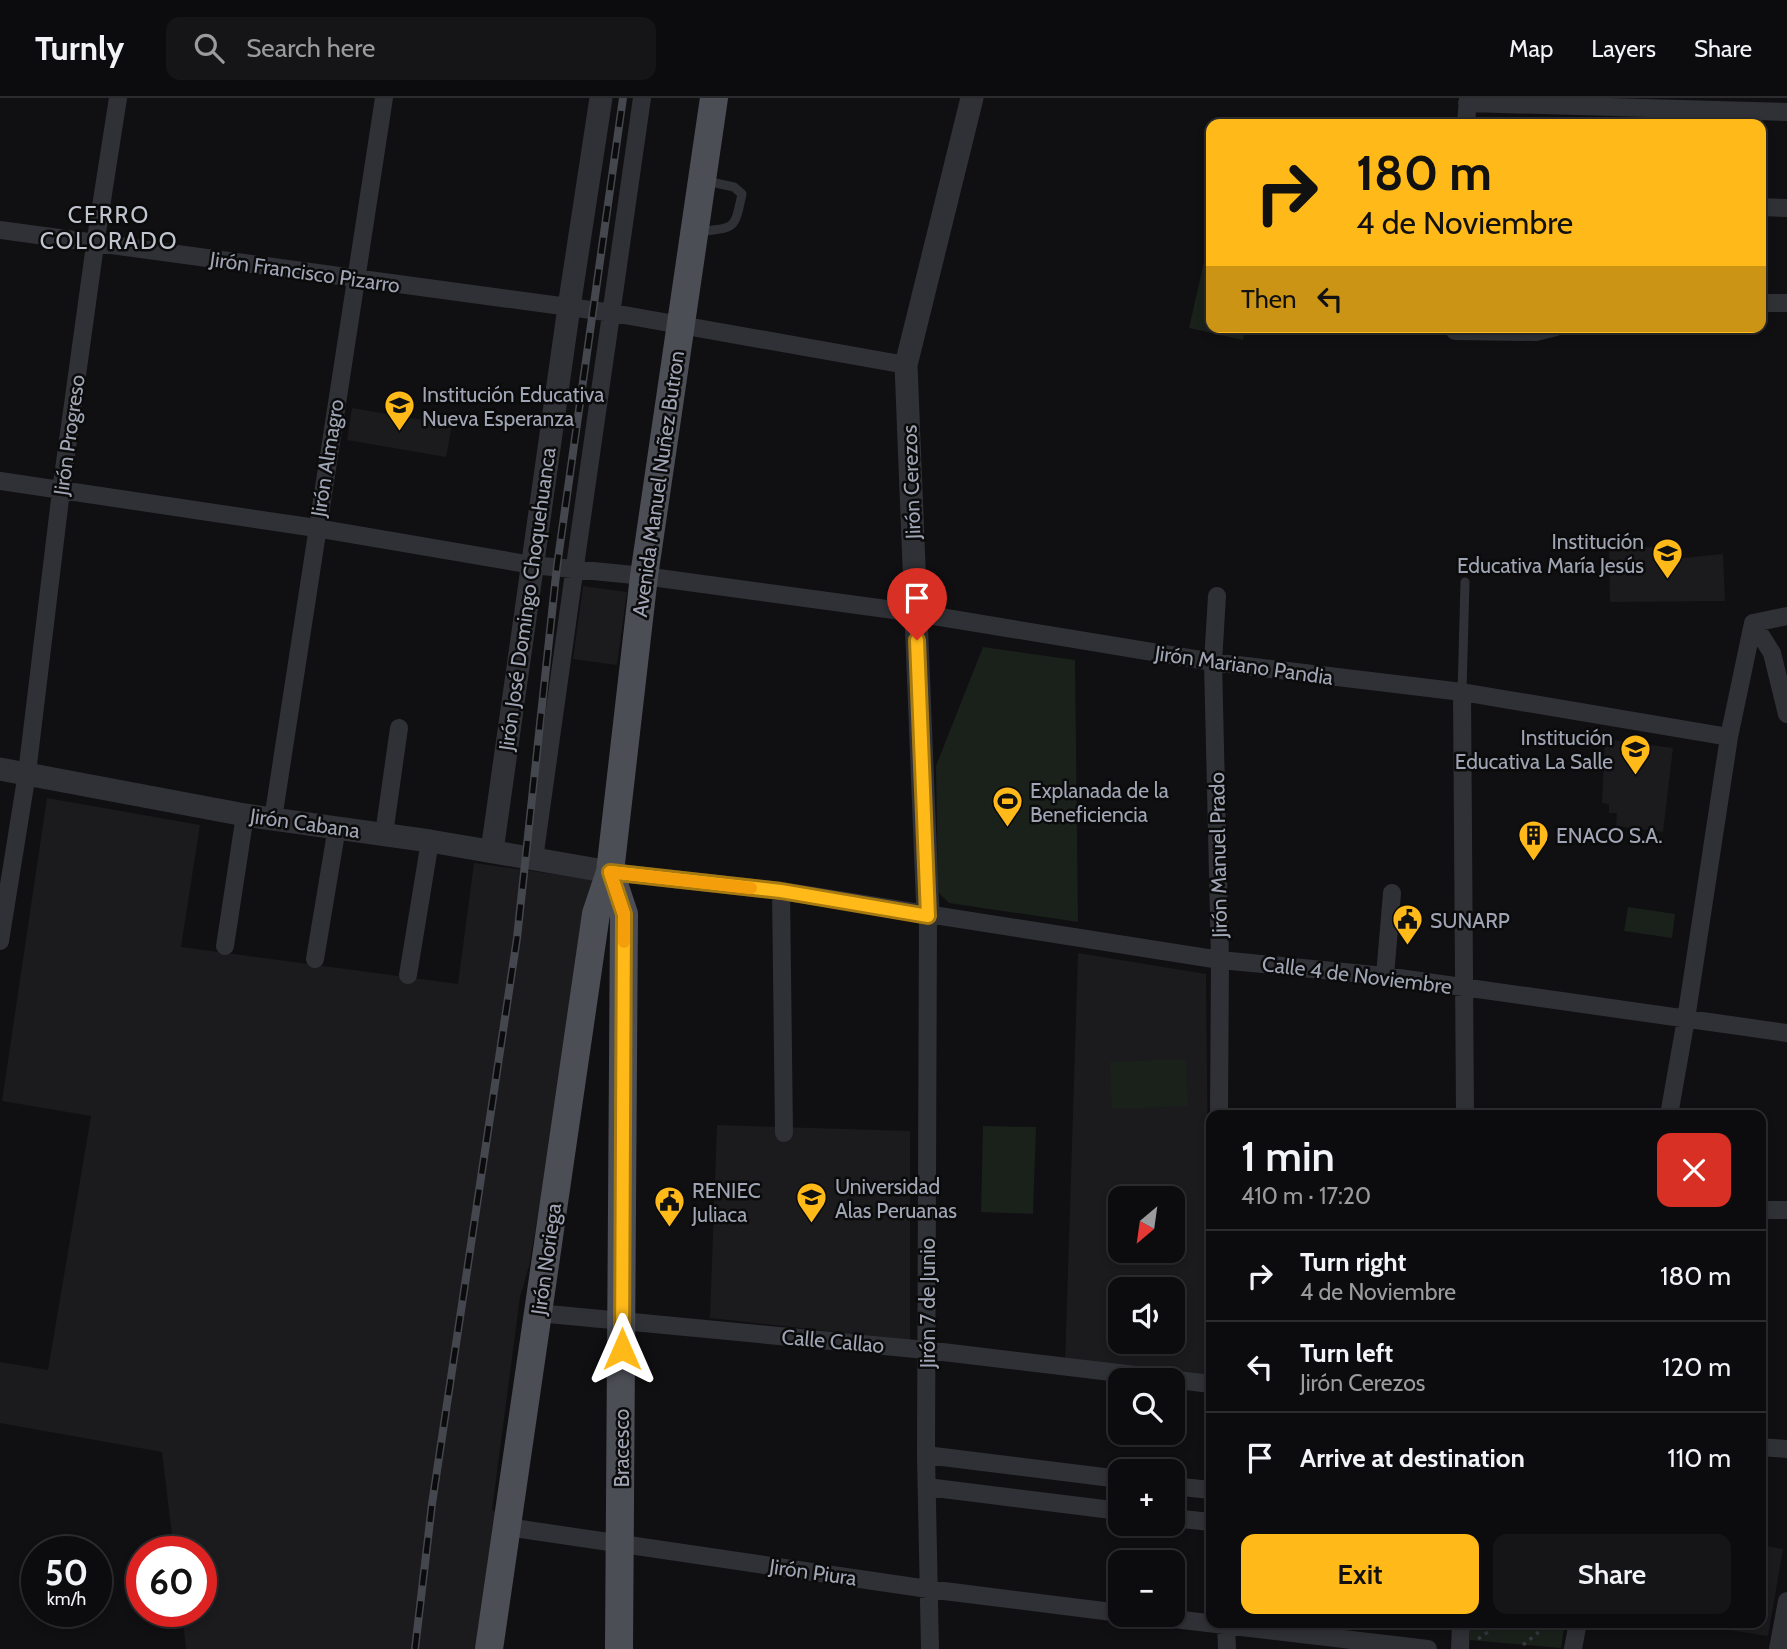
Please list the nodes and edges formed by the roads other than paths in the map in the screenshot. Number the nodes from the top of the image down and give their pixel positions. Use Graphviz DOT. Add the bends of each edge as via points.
graph roads {
  1 [pos="118,98"];
  2 [pos="384,98"];
  3 [pos="601,98"];
  4 [pos="642,98"];
  5 [pos="714,98"];
  6 [pos="972,98"];
  7 [pos="1468,100"];
  8 [pos="1787,112"];
  9 [pos="1466,119"];
  10 [pos="701,180"];
  11 [pos="1766,208"];
  12 [pos="1787,208"];
  13 [pos="0,230"];
  14 [pos="693,233"];
  15 [pos="95,245"];
  16 [pos="354,279"];
  17 [pos="1766,303"];
  18 [pos="1787,303"];
  19 [pos="569,307"];
  20 [pos="613,313"];
  21 [pos="680,326"];
  22 [pos="906,365"];
  23 [pos="0,481"];
  24 [pos="61,491"];
  25 [pos="316,528"];
  26 [pos="532,565"];
  27 [pos="573,569"];
  28 [pos="644,576"];
  29 [pos="1465,582"];
  30 [pos="1217,596"];
  31 [pos="916,613"];
  32 [pos="1787,616"];
  33 [pos="1753,622"];
  34 [pos="1213,662"];
  35 [pos="1462,692"];
  36 [pos="1787,714"];
  37 [pos="399,728"];
  38 [pos="1729,737"];
  39 [pos="0,769"];
  40 [pos="27,773"];
  41 [pos="246,815"];
  42 [pos="273,819"];
  43 [pos="337,827"];
  44 [pos="384,834"];
  45 [pos="430,841"];
  46 [pos="492,851"];
  47 [pos="534,859"];
  48 [pos="610,872"];
  49 [pos="781,891"];
  50 [pos="1392,893"];
  51 [pos="928,916"];
  52 [pos="0,941"];
  53 [pos="225,946"];
  54 [pos="315,959"];
  55 [pos="1220,960"];
  56 [pos="408,975"];
  57 [pos="1385,976"];
  58 [pos="1465,988"];
  59 [pos="1686,1019"];
  60 [pos="1787,1033"];
  61 [pos="1219,1110"];
  62 [pos="1465,1110"];
  63 [pos="1670,1110"];
  64 [pos="783,1133"];
  65 [pos="1766,1210"];
  66 [pos="1787,1210"];
  67 [pos="538,1313"];
  68 [pos="622,1321"];
  69 [pos="926,1350"];
  70 [pos="1206,1383"];
  71 [pos="1766,1447"];
  72 [pos="1787,1449"];
  73 [pos="926,1455"];
  74 [pos="1108,1478"];
  75 [pos="1185,1487"];
  76 [pos="927,1488"];
  77 [pos="1206,1489"];
  78 [pos="1108,1510"];
  79 [pos="1185,1519"];
  80 [pos="1206,1521"];
  81 [pos="507,1527"];
  82 [pos="621,1544"];
  83 [pos="928,1589"];
  84 [pos="1787,1601"];
  85 [pos="1108,1612"];
  86 [pos="1185,1620"];
  87 [pos="1206,1622"];
  88 [pos="1226,1628"];
  89 [pos="1258,1628"];
  90 [pos="1463,1628"];
  91 [pos="1577,1628"];
  92 [pos="1468,1645"];
  93 [pos="489,1649"];
  94 [pos="619,1649"];
  95 [pos="930,1649"];
  96 [pos="1227,1649"];
  97 [pos="1428,1649"];
  98 [pos="1573,1649"];
  99 [pos="1777,1649"];
  1 -- 15 [label="street, Jirón Progreso"];
  2 -- 16 [label="street, Jirón Almagro"];
  3 -- 19 [label="street, Jirón José Domingo Choquehuanca"];
  4 -- 20 [label="street"];
  5 -- 10 [label="main road, Avenida Manuel Nuñez Butron"];
  6 -- 22 [label="street, Jirón Cerezos"];
  7 -- 8 [label="street"];
  7 -- 9 [label="street"];
  10 -- 14 [label="main road, Avenida Manuel Nuñez Butron"];
  10 -- 14 [label="lane" via="734,187 742,194 737,220 730,228"];
  11 -- 12 [label="street"];
  13 -- 15 [label="street, Jirón Francisco Pizarro"];
  14 -- 21 [label="main road, Avenida Manuel Nuñez Butron"];
  15 -- 16 [label="street, Jirón Francisco Pizarro"];
  15 -- 24 [label="street, Jirón Progreso"];
  16 -- 19 [label="street, Jirón Francisco Pizarro"];
  16 -- 25 [label="street, Jirón Almagro"];
  17 -- 18 [label="street"];
  19 -- 20 [label="street, Jirón Francisco Pizarro"];
  19 -- 26 [label="street, Jirón José Domingo Choquehuanca"];
  20 -- 21 [label="street, Jirón Francisco Pizarro"];
  20 -- 27 [label="street"];
  21 -- 22 [label="street, Jirón Francisco Pizarro"];
  21 -- 28 [label="main road, Avenida Manuel Nuñez Butron"];
  22 -- 31 [label="street, Jirón Cerezos"];
  23 -- 24 [label="street, Jirón Mariano Pandia"];
  24 -- 25 [label="street, Jirón Mariano Pandia"];
  24 -- 40 [label="street, Jirón Progreso"];
  25 -- 26 [label="street, Jirón Mariano Pandia"];
  25 -- 42 [label="street, Jirón Almagro"];
  26 -- 27 [label="street, Jirón Mariano Pandia"];
  26 -- 46 [label="street, Jirón José Domingo Choquehuanca"];
  27 -- 28 [label="street, Jirón Mariano Pandia"];
  27 -- 47 [label="street"];
  28 -- 31 [label="street, Jirón Mariano Pandia"];
  28 -- 48 [label="main road, Avenida Manuel Nuñez Butron"];
  29 -- 35 [label="lane"];
  30 -- 34 [label="street, Jirón Manuel Prado"];
  31 -- 34 [label="street, Jirón Mariano Pandia"];
  31 -- 51 [label="street, Jirón Cerezos"];
  32 -- 33 [label="street"];
  33 -- 36 [label="street" via="1772,653"];
  33 -- 38 [label="street"];
  34 -- 35 [label="street, Jirón Mariano Pandia"];
  34 -- 55 [label="street, Jirón Manuel Prado"];
  35 -- 38 [label="street, Jirón Mariano Pandia"];
  35 -- 58 [label="street"];
  37 -- 44 [label="street"];
  38 -- 59 [label="street"];
  39 -- 40 [label="street, Jirón Cabana"];
  40 -- 41 [label="street, Jirón Cabana"];
  40 -- 52 [label="street, Jirón Progreso"];
  41 -- 42 [label="street, Jirón Cabana"];
  41 -- 53 [label="street"];
  42 -- 43 [label="street, Jirón Cabana"];
  43 -- 44 [label="street, Jirón Cabana"];
  43 -- 54 [label="street"];
  44 -- 45 [label="street, Jirón Cabana"];
  45 -- 46 [label="street, Jirón Cabana"];
  45 -- 56 [label="street"];
  46 -- 47 [label="street, Jirón Cabana"];
  47 -- 48 [label="street, Jirón Cabana"];
  48 -- 49 [label="street, Calle 4 de Noviembre"];
  48 -- 67 [label="main road, Jirón Noriega" via="596,914"];
  48 -- 68 [label="main road, Bracesco" via="624,914"];
  49 -- 51 [label="street, Calle 4 de Noviembre"];
  49 -- 64 [label="street"];
  50 -- 57 [label="street"];
  51 -- 55 [label="street, Calle 4 de Noviembre"];
  51 -- 69 [label="street, Jirón 7 de Junio"];
  55 -- 57 [label="street, Calle 4 de Noviembre"];
  55 -- 61 [label="street, Jirón Manuel Prado"];
  57 -- 58 [label="street, Calle 4 de Noviembre"];
  58 -- 59 [label="street, Calle 4 de Noviembre"];
  58 -- 62 [label="street"];
  59 -- 60 [label="street, Calle 4 de Noviembre"];
  59 -- 63 [label="street"];
  65 -- 66 [label="street"];
  67 -- 68 [label="street, Calle Callao"];
  67 -- 81 [label="main road, Jirón Noriega"];
  68 -- 69 [label="street, Calle Callao"];
  68 -- 82 [label="main road, Bracesco"];
  69 -- 70 [label="street, Calle Callao"];
  69 -- 73 [label="street, Jirón 7 de Junio"];
  71 -- 72 [label="street"];
  73 -- 74 [label="street"];
  73 -- 76 [label="street, Jirón 7 de Junio"];
  75 -- 77 [label="street"];
  76 -- 78 [label="street"];
  76 -- 83 [label="street, Jirón 7 de Junio"];
  79 -- 80 [label="street"];
  81 -- 82 [label="street, Jirón Piura"];
  81 -- 93 [label="main road, Jirón Noriega"];
  82 -- 83 [label="street, Jirón Piura"];
  82 -- 94 [label="main road, Bracesco"];
  83 -- 85 [label="street, Jirón Piura"];
  83 -- 95 [label="street, Jirón 7 de Junio"];
  84 -- 99 [label="street"];
  86 -- 87 [label="street"];
  88 -- 96 [label="street"];
  89 -- 97 [label="street"];
  90 -- 92 [label="street"];
  91 -- 98 [label="street"];
}
